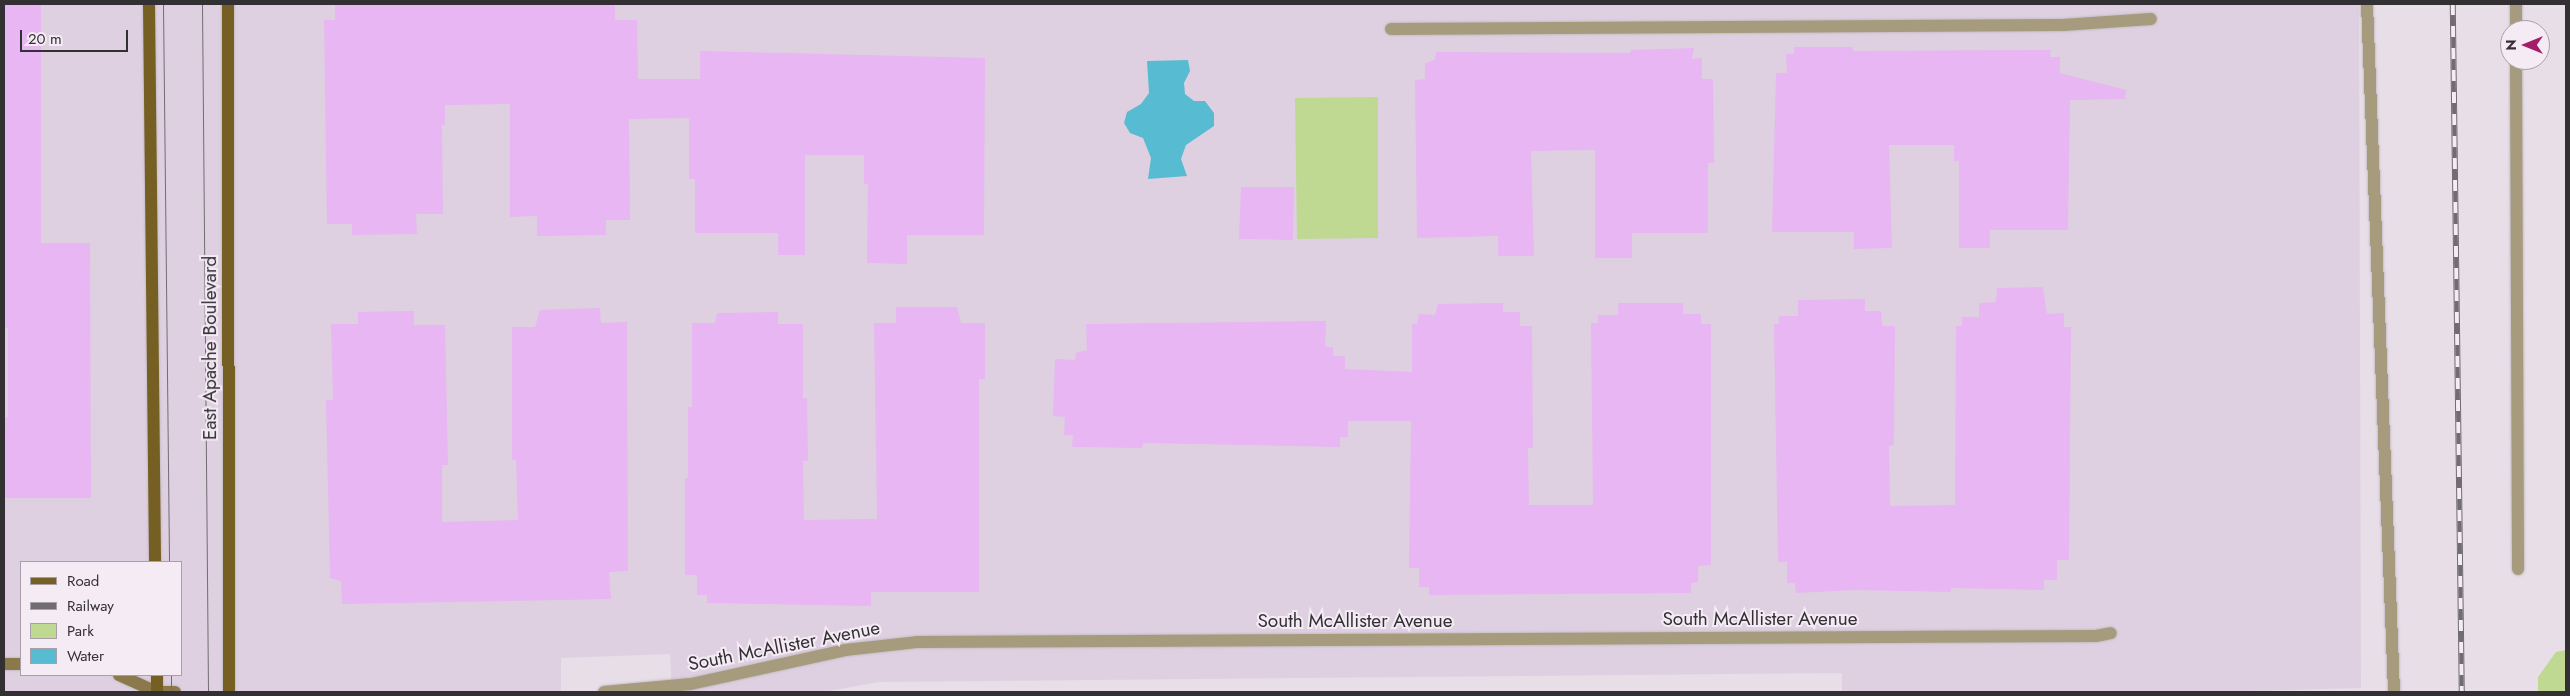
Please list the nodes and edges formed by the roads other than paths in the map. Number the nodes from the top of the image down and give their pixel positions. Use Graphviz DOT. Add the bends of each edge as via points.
graph roads {
  1 [pos="149,4"];
  2 [pos="228,4"];
  3 [pos="2367,4"];
  4 [pos="2516,4"];
  5 [pos="2151,19"];
  6 [pos="2516,20"];
  7 [pos="1391,29"];
  8 [pos="2516,70"];
  9 [pos="155,561"];
  10 [pos="2518,568"];
  11 [pos="2111,633"];
  12 [pos="4,664"];
  13 [pos="20,664"];
  14 [pos="121,676"];
  15 [pos="157,676"];
  16 [pos="157,692"];
  17 [pos="175,692"];
  18 [pos="229,692"];
  19 [pos="604,692"];
  20 [pos="2394,692"];
  1 -- 9 [label="main road"];
  2 -- 18 [label="main road, East Apache Boulevard"];
  3 -- 20 [label="street"];
  4 -- 6 [label="street"];
  5 -- 7 [label="street" via="2063,25"];
  8 -- 10 [label="street"];
  11 -- 19 [label="street, South McAllister Avenue" via="2086,636 917,642 845,650 690,684"];
  12 -- 13 [label="street"];
  14 -- 16 [label="street"];
  15 -- 16 [label="main road"];
  16 -- 17 [label="street"];
}
